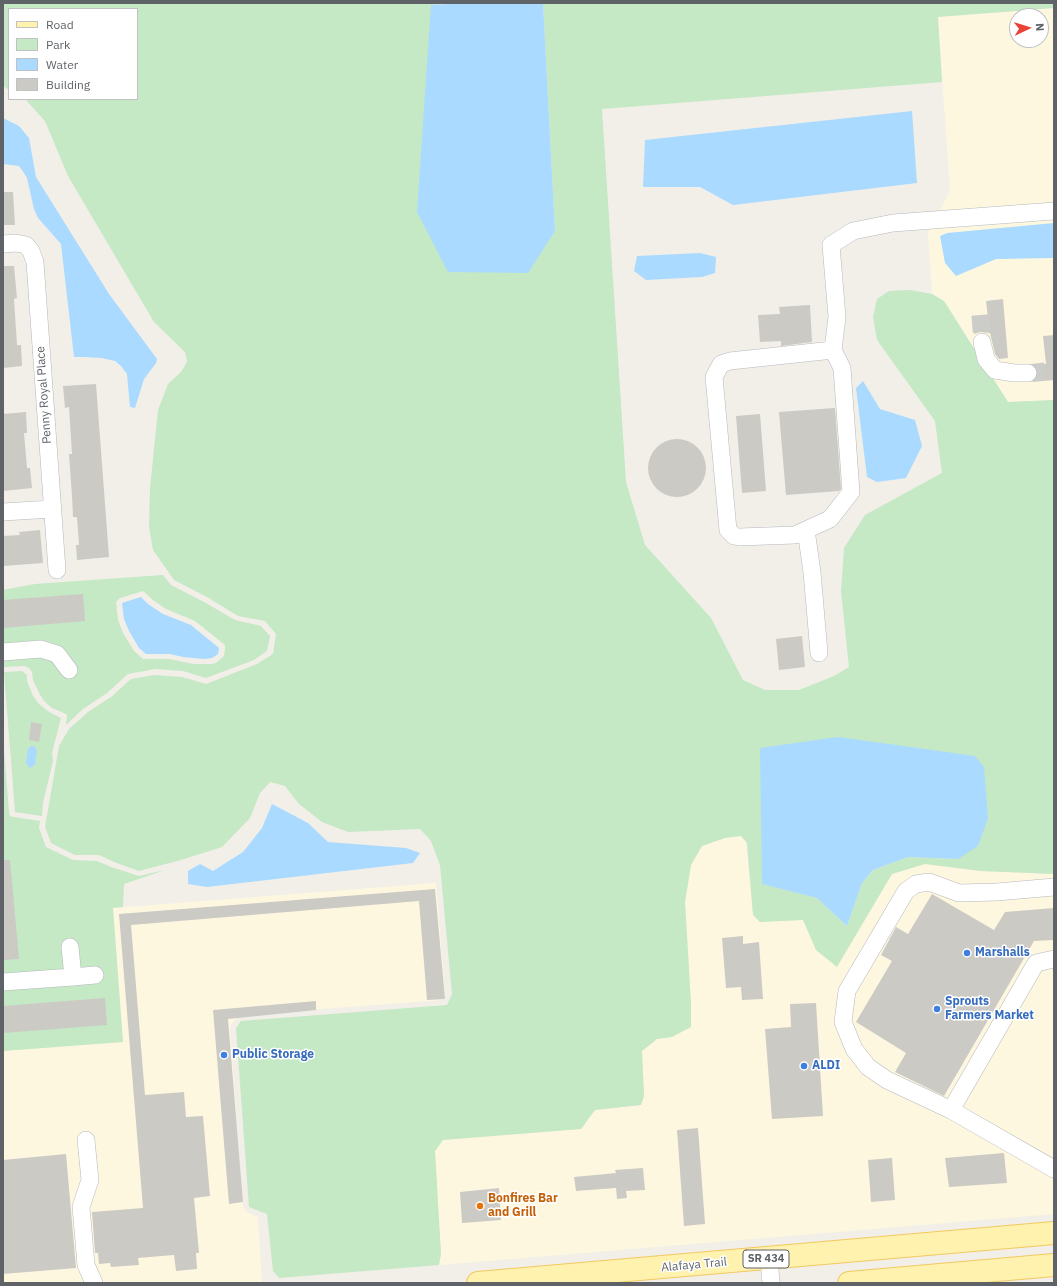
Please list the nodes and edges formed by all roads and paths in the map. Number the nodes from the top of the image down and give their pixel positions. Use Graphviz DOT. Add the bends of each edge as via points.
graph roads {
  1 [pos="1054,211"];
  2 [pos="3,244"];
  3 [pos="982,342"];
  4 [pos="833,350"];
  5 [pos="1028,373"];
  6 [pos="52,509"];
  7 [pos="3,512"];
  8 [pos="806,530"];
  9 [pos="57,570"];
  10 [pos="3,652"];
  11 [pos="819,653"];
  12 [pos="69,670"];
  13 [pos="1054,887"];
  14 [pos="70,947"];
  15 [pos="1054,959"];
  16 [pos="95,975"];
  17 [pos="73,977"];
  18 [pos="3,982"];
  19 [pos="951,1110"];
  20 [pos="86,1140"];
  21 [pos="1054,1169"];
  22 [pos="1054,1233"];
  23 [pos="1054,1250"];
  24 [pos="769,1258"];
  25 [pos="1054,1265"];
  26 [pos="983,1277"];
  27 [pos="94,1283"];
  28 [pos="478,1283"];
  29 [pos="770,1283"];
  30 [pos="849,1283"];
  1 -- 4 [label="street" via="893,223 853,231 831,245 837,317"];
  2 -- 6 [label="street, Penny Royal Place" via="26,245 35,262"];
  3 -- 5 [label="street" via="986,359 995,370"];
  4 -- 8 [label="street" via="842,368 851,492 830,519"];
  4 -- 8 [label="street" via="730,361 721,364 714,377 728,530 739,537 795,535"];
  6 -- 7 [label="street"];
  6 -- 9 [label="street, Penny Royal Place"];
  8 -- 11 [label="street"];
  10 -- 12 [label="street" via="41,649 57,654"];
  13 -- 19 [label="street" via="959,893 929,882 916,884 906,891 847,991 843,1022 854,1049 868,1067 887,1080"];
  14 -- 17 [label="street"];
  15 -- 19 [label="street" via="1036,964"];
  16 -- 17 [label="street"];
  17 -- 18 [label="street"];
  19 -- 21 [label="street"];
  20 -- 27 [label="street" via="90,1180 81,1207 86,1265"];
  22 -- 24 [label="main road, Alafaya Trail / SR 434"];
  23 -- 26 [label="main road" via="1002,1256"];
  24 -- 28 [label="main road, Alafaya Trail / SR 434"];
  24 -- 29 [label="street"];
  25 -- 26 [label="main road"];
  26 -- 30 [label="main road"];
}
